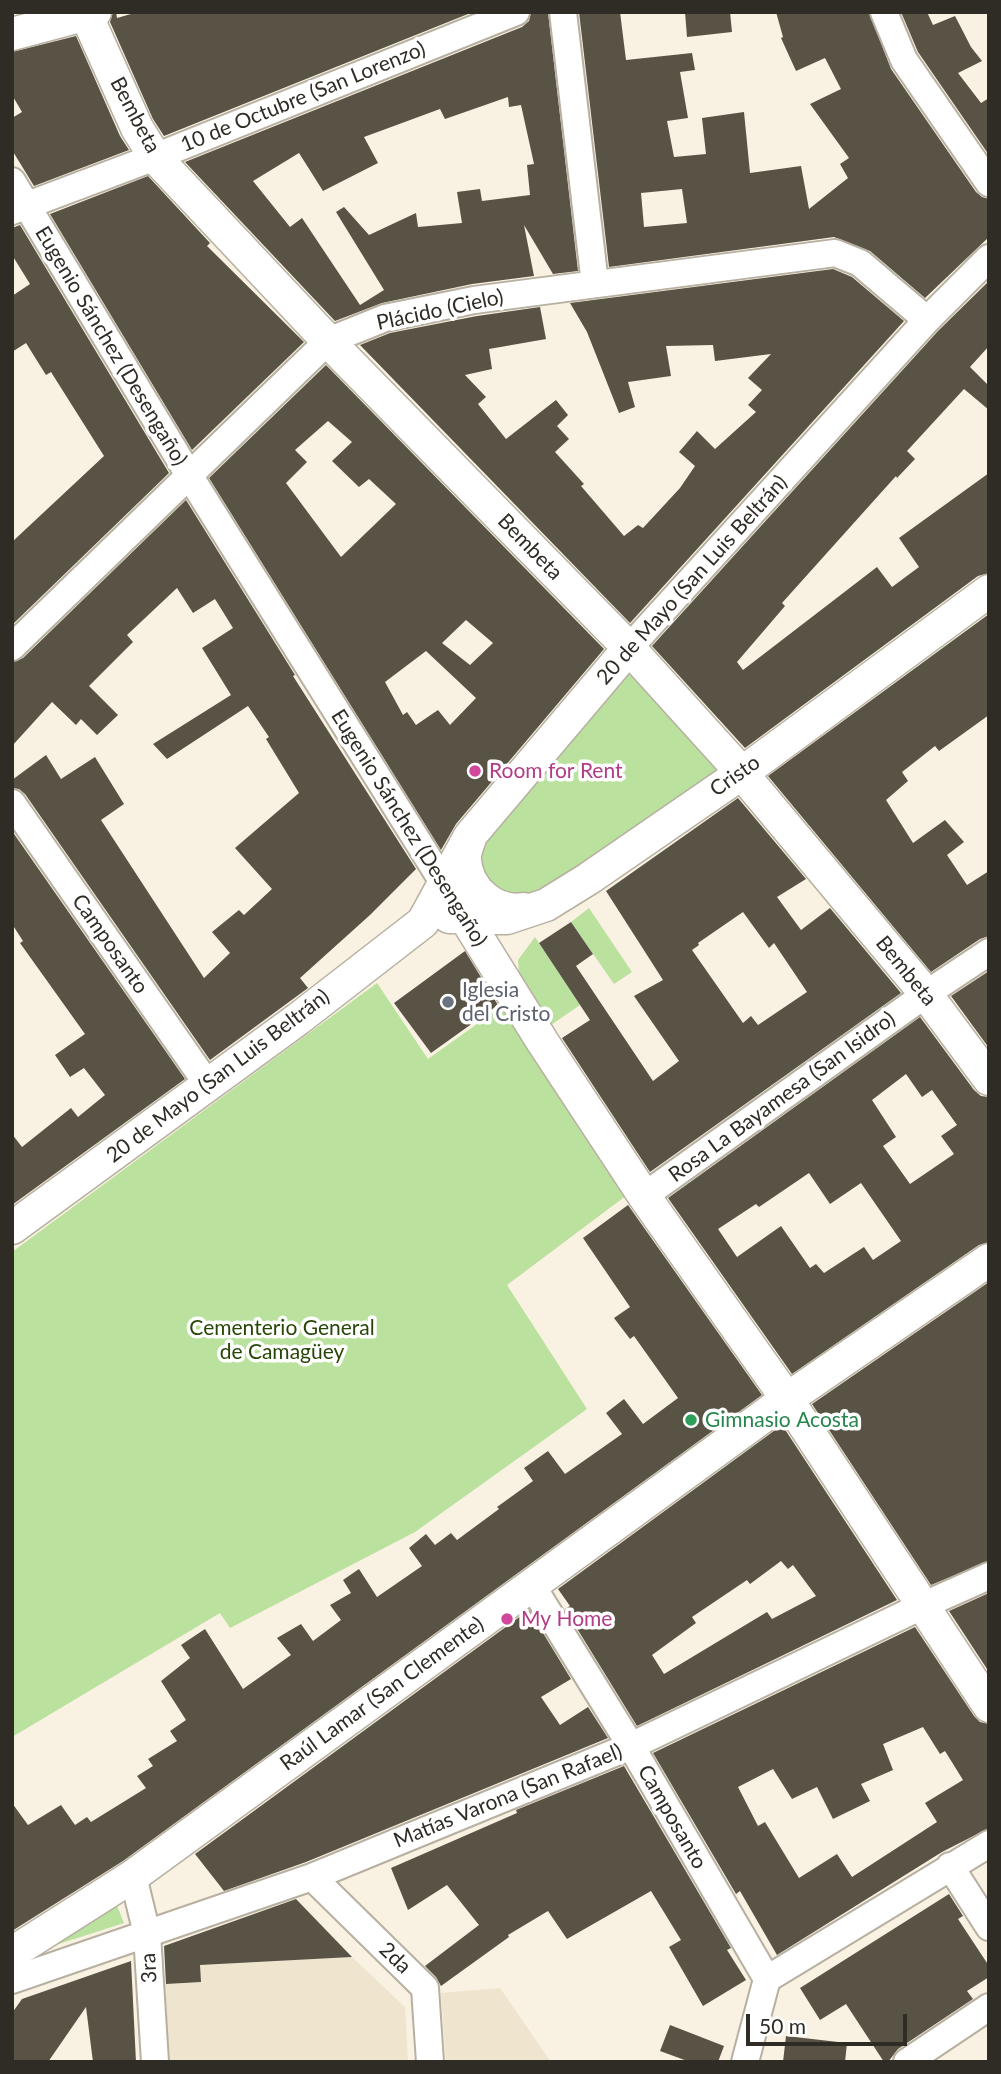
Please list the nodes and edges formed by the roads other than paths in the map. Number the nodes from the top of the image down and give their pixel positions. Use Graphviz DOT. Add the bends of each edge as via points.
graph roads {
  1 [pos="516,12"];
  2 [pos="563,12"];
  3 [pos="884,12"];
  4 [pos="88,13"];
  5 [pos="12,34"];
  6 [pos="155,157"];
  7 [pos="12,181"];
  8 [pos="989,183"];
  9 [pos="19,208"];
  10 [pos="989,258"];
  11 [pos="596,284"];
  12 [pos="927,320"];
  13 [pos="328,341"];
  14 [pos="189,475"];
  15 [pos="989,591"];
  16 [pos="12,648"];
  17 [pos="629,648"];
  18 [pos="742,773"];
  19 [pos="12,803"];
  20 [pos="470,836"];
  21 [pos="443,882"];
  22 [pos="546,905"];
  23 [pos="471,921"];
  24 [pos="423,922"];
  25 [pos="989,952"];
  26 [pos="926,994"];
  27 [pos="989,1079"];
  28 [pos="208,1085"];
  29 [pos="644,1196"];
  30 [pos="12,1228"];
  31 [pos="989,1261"];
  32 [pos="787,1399"];
  33 [pos="989,1576"];
  34 [pos="531,1584"];
  35 [pos="924,1605"];
  36 [pos="989,1706"];
  37 [pos="631,1746"];
  38 [pos="989,1844"];
  39 [pos="950,1866"];
  40 [pos="134,1876"];
  41 [pos="312,1877"];
  42 [pos="989,1927"];
  43 [pos="147,1934"];
  44 [pos="13,1972"];
  45 [pos="767,1979"];
  46 [pos="989,2007"];
  47 [pos="155,2062"];
  48 [pos="430,2062"];
  49 [pos="745,2062"];
  50 [pos="907,2062"];
  1 -- 6 [label="street, 10 de Octubre (San Lorenzo)"];
  2 -- 11 [label="street"];
  3 -- 8 [label="street" via="904,60"];
  4 -- 5 [label="street"];
  4 -- 6 [label="street, Bembeta" via="137,128"];
  6 -- 9 [label="street, 10 de Octubre (San Lorenzo)"];
  6 -- 13 [label="street, Bembeta"];
  7 -- 9 [label="street, Eugenio Sánchez (Desengaño)"];
  9 -- 14 [label="street, Eugenio Sánchez (Desengaño)"];
  10 -- 12 [label="street, 20 de Mayo (San Luis Beltrán)"];
  11 -- 12 [label="street, Plácido (Cielo)" via="835,253 860,263"];
  11 -- 13 [label="street, Plácido (Cielo)" via="474,300 385,318"];
  12 -- 17 [label="street, 20 de Mayo (San Luis Beltrán)"];
  13 -- 14 [label="street, Plácido (Cielo)"];
  13 -- 17 [label="street, Bembeta"];
  14 -- 16 [label="street, Plácido (Cielo)"];
  14 -- 21 [label="street, Eugenio Sánchez (Desengaño)"];
  15 -- 18 [label="street, Cristo"];
  17 -- 18 [label="street, Bembeta"];
  17 -- 20 [label="street, 20 de Mayo (San Luis Beltrán)"];
  18 -- 22 [label="street, Cristo"];
  18 -- 26 [label="street, Bembeta"];
  19 -- 28 [label="street, Camposanto"];
  20 -- 21 [label="street, 20 de Mayo (San Luis Beltrán)"];
  20 -- 22 [label="street" via="464,858 469,879 482,897 502,908 518,910"];
  21 -- 23 [label="street, Eugenio Sánchez (Desengaño)"];
  21 -- 24 [label="street, 20 de Mayo (San Luis Beltrán)"];
  22 -- 23 [label="street, Cristo" via="507,918"];
  23 -- 24 [label="street, 20 de Mayo (San Luis Beltrán)" via="445,917"];
  23 -- 29 [label="street, Eugenio Sánchez (Desengaño)" via="542,1041"];
  24 -- 28 [label="street, 20 de Mayo (San Luis Beltrán)"];
  25 -- 26 [label="street, Rosa La Bayamesa (San Isidro)"];
  26 -- 27 [label="street, Bembeta"];
  26 -- 29 [label="street, Rosa La Bayamesa (San Isidro)"];
  28 -- 30 [label="street, 20 de Mayo (San Luis Beltrán)"];
  29 -- 32 [label="street, Eugenio Sánchez (Desengaño)"];
  31 -- 32 [label="street, Raúl Lamar (San Clemente)"];
  32 -- 34 [label="street, Raúl Lamar (San Clemente)"];
  32 -- 35 [label="street, Eugenio Sánchez (Desengaño)"];
  33 -- 35 [label="street, Matías Varona (San Rafael)"];
  34 -- 37 [label="street, Camposanto"];
  34 -- 40 [label="street, Raúl Lamar (San Clemente)"];
  35 -- 36 [label="street, Eugenio Sánchez (Desengaño)"];
  35 -- 37 [label="street, Matías Varona (San Rafael)"];
  37 -- 41 [label="street, Matías Varona (San Rafael)"];
  37 -- 45 [label="street, Camposanto"];
  38 -- 39 [label="street"];
  39 -- 42 [label="street"];
  39 -- 45 [label="street"];
  40 -- 43 [label="street, 3ra"];
  40 -- 44 [label="street, Raúl Lamar (San Clemente)"];
  41 -- 43 [label="street, Matías Varona (San Rafael)"];
  41 -- 48 [label="street, 2da" via="425,1988"];
  43 -- 44 [label="street, Matías Varona (San Rafael)"];
  43 -- 47 [label="street, 3ra"];
  45 -- 49 [label="street"];
  46 -- 50 [label="street"];
}
